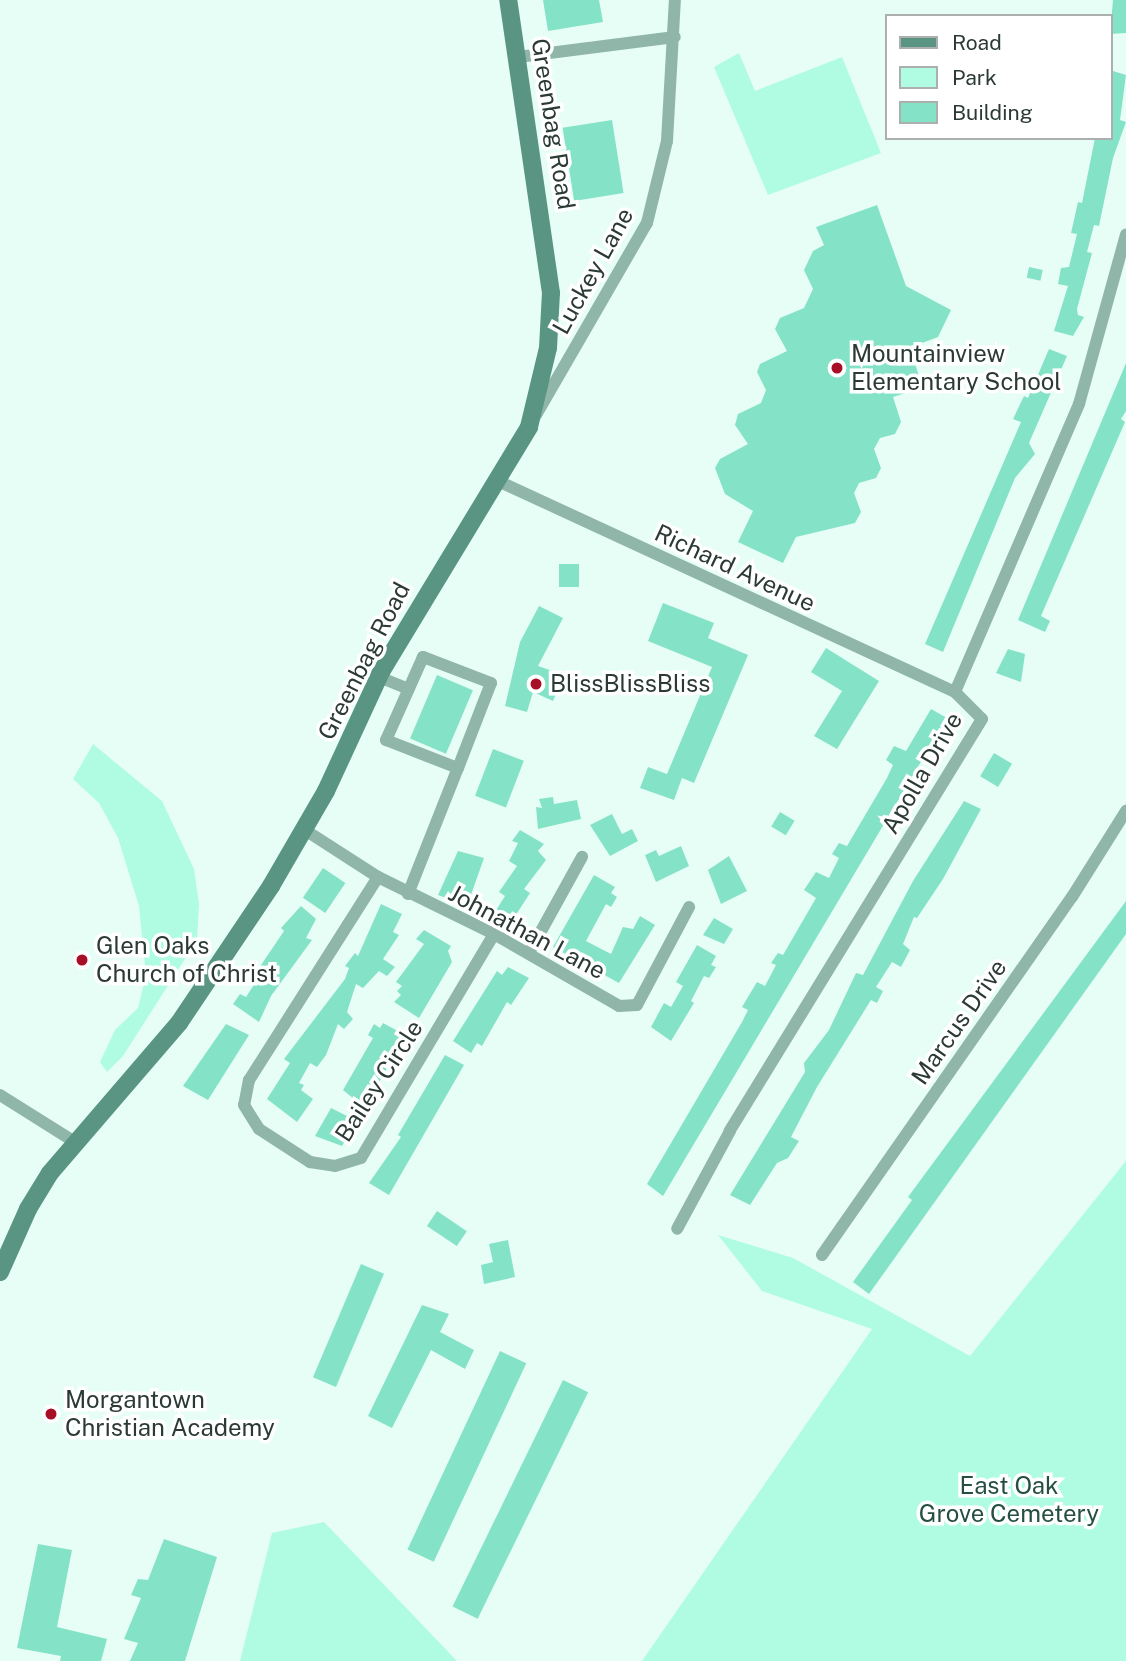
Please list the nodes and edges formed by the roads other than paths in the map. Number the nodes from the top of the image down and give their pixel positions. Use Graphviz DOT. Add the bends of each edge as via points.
graph roads {
  1 [pos="508,0"];
  2 [pos="675,0"];
  3 [pos="675,37"];
  4 [pos="518,57"];
  5 [pos="1126,234"];
  6 [pos="529,427"];
  7 [pos="498,481"];
  8 [pos="379,677"];
  9 [pos="408,690"];
  10 [pos="955,692"];
  11 [pos="458,768"];
  12 [pos="1126,811"];
  13 [pos="305,830"];
  14 [pos="582,858"];
  15 [pos="378,877"];
  16 [pos="408,894"];
  17 [pos="688,907"];
  18 [pos="494,934"];
  19 [pos="529,953"];
  20 [pos="0,1095"];
  21 [pos="75,1142"];
  22 [pos="677,1229"];
  23 [pos="822,1255"];
  24 [pos="0,1272"];
  1 -- 4 [label="main road, Greenbag Road"];
  2 -- 3 [label="street, Luckey Lane"];
  3 -- 4 [label="street"];
  3 -- 6 [label="street, Luckey Lane" via="667,141 647,223"];
  4 -- 6 [label="main road, Greenbag Road" via="551,293 548,348"];
  5 -- 10 [label="street, Apolla Drive" via="1079,404"];
  6 -- 7 [label="main road, Greenbag Road"];
  7 -- 8 [label="main road, Greenbag Road"];
  7 -- 10 [label="street, Richard Avenue"];
  8 -- 9 [label="street"];
  8 -- 13 [label="main road, Greenbag Road"];
  9 -- 11 [label="street" via="386,740"];
  9 -- 11 [label="street" via="423,657 491,683"];
  10 -- 22 [label="street, Apolla Drive" via="982,719 730,1131"];
  11 -- 16 [label="street"];
  12 -- 23 [label="street, Marcus Drive" via="1072,897"];
  13 -- 15 [label="street, Johnathan Lane"];
  13 -- 21 [label="main road, Greenbag Road" via="178,1023"];
  14 -- 19 [label="street"];
  15 -- 16 [label="street, Johnathan Lane"];
  15 -- 18 [label="street, Bailey Circle" via="249,1080 244,1105 259,1129 310,1162 335,1166 361,1158"];
  16 -- 18 [label="street, Johnathan Lane"];
  17 -- 19 [label="street, Johnathan Lane" via="637,1005 619,1006"];
  18 -- 19 [label="street, Johnathan Lane"];
  20 -- 21 [label="street"];
  21 -- 24 [label="main road, Greenbag Road" via="28,1209"];
}
